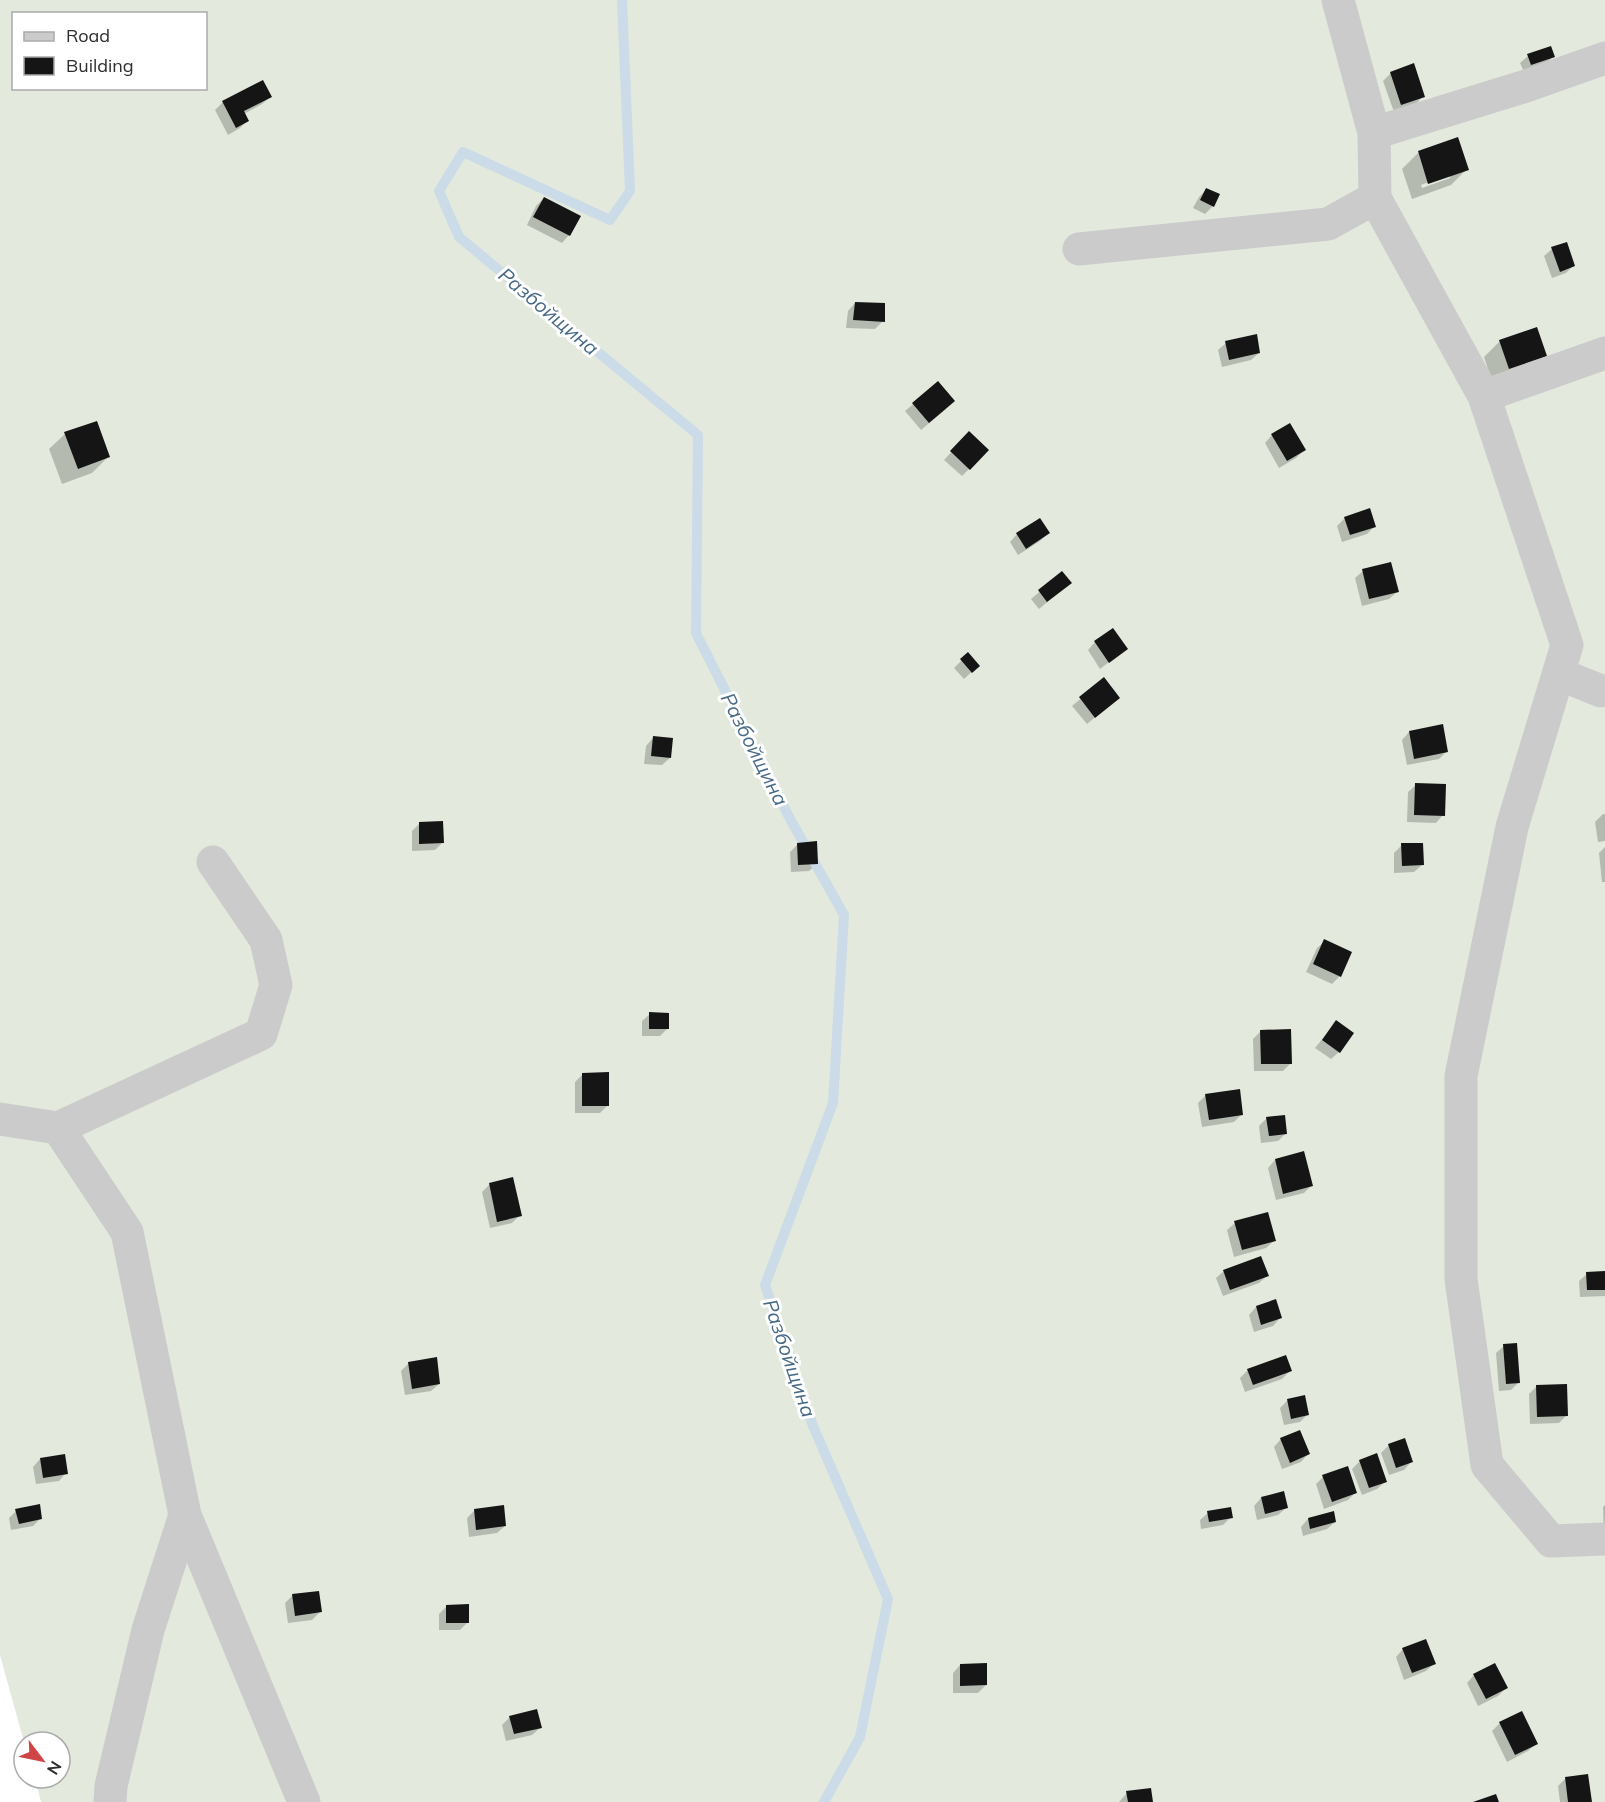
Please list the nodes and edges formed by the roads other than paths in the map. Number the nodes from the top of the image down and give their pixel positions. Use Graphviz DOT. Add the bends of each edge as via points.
graph roads {
  1 [pos="1338,0"];
  2 [pos="1605,58"];
  3 [pos="1374,134"];
  4 [pos="1375,198"];
  5 [pos="1079,249"];
  6 [pos="1605,353"];
  7 [pos="1484,396"];
  8 [pos="1559,674"];
  9 [pos="1604,694"];
  10 [pos="213,862"];
  11 [pos="0,1119"];
  12 [pos="58,1128"];
  13 [pos="185,1515"];
  14 [pos="1605,1539"];
  15 [pos="110,1802"];
  16 [pos="304,1802"];
  1 -- 3 [label="street"];
  2 -- 3 [label="street"];
  3 -- 4 [label="street"];
  4 -- 5 [label="street" via="1328,224"];
  4 -- 7 [label="street"];
  6 -- 7 [label="street"];
  7 -- 8 [label="street" via="1567,645"];
  8 -- 9 [label="street"];
  8 -- 14 [label="street" via="1512,827 1461,1076 1461,1279 1487,1465 1551,1541"];
  10 -- 12 [label="street" via="266,940 276,985 261,1034"];
  11 -- 12 [label="street"];
  12 -- 13 [label="street" via="127,1232"];
  13 -- 15 [label="street" via="148,1630"];
  13 -- 16 [label="street"];
}
